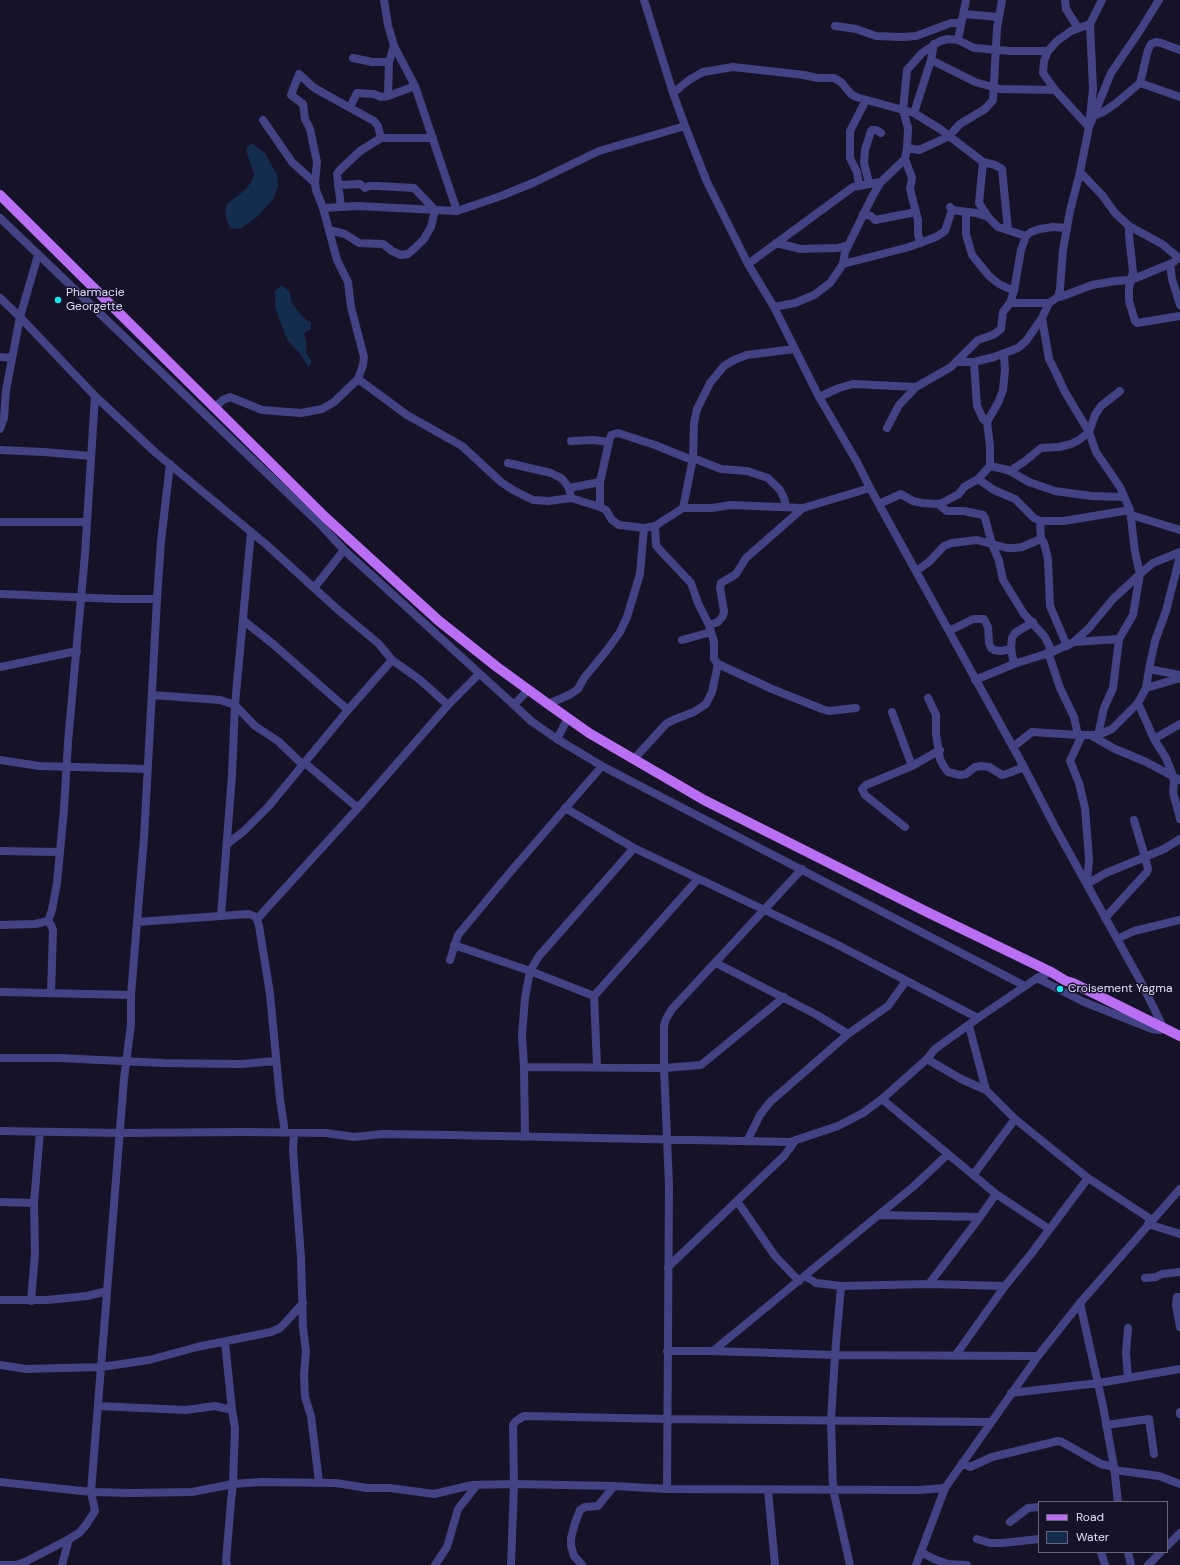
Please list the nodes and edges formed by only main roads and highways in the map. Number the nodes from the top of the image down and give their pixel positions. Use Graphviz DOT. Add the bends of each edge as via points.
graph roads {
  1 [pos="0,195"];
  2 [pos="1180,1036"];
  1 -- 2 [label="main road" via="325,517 464,641 528,690 590,733 704,800 1051,972 1066,982 1073,983"];
}
